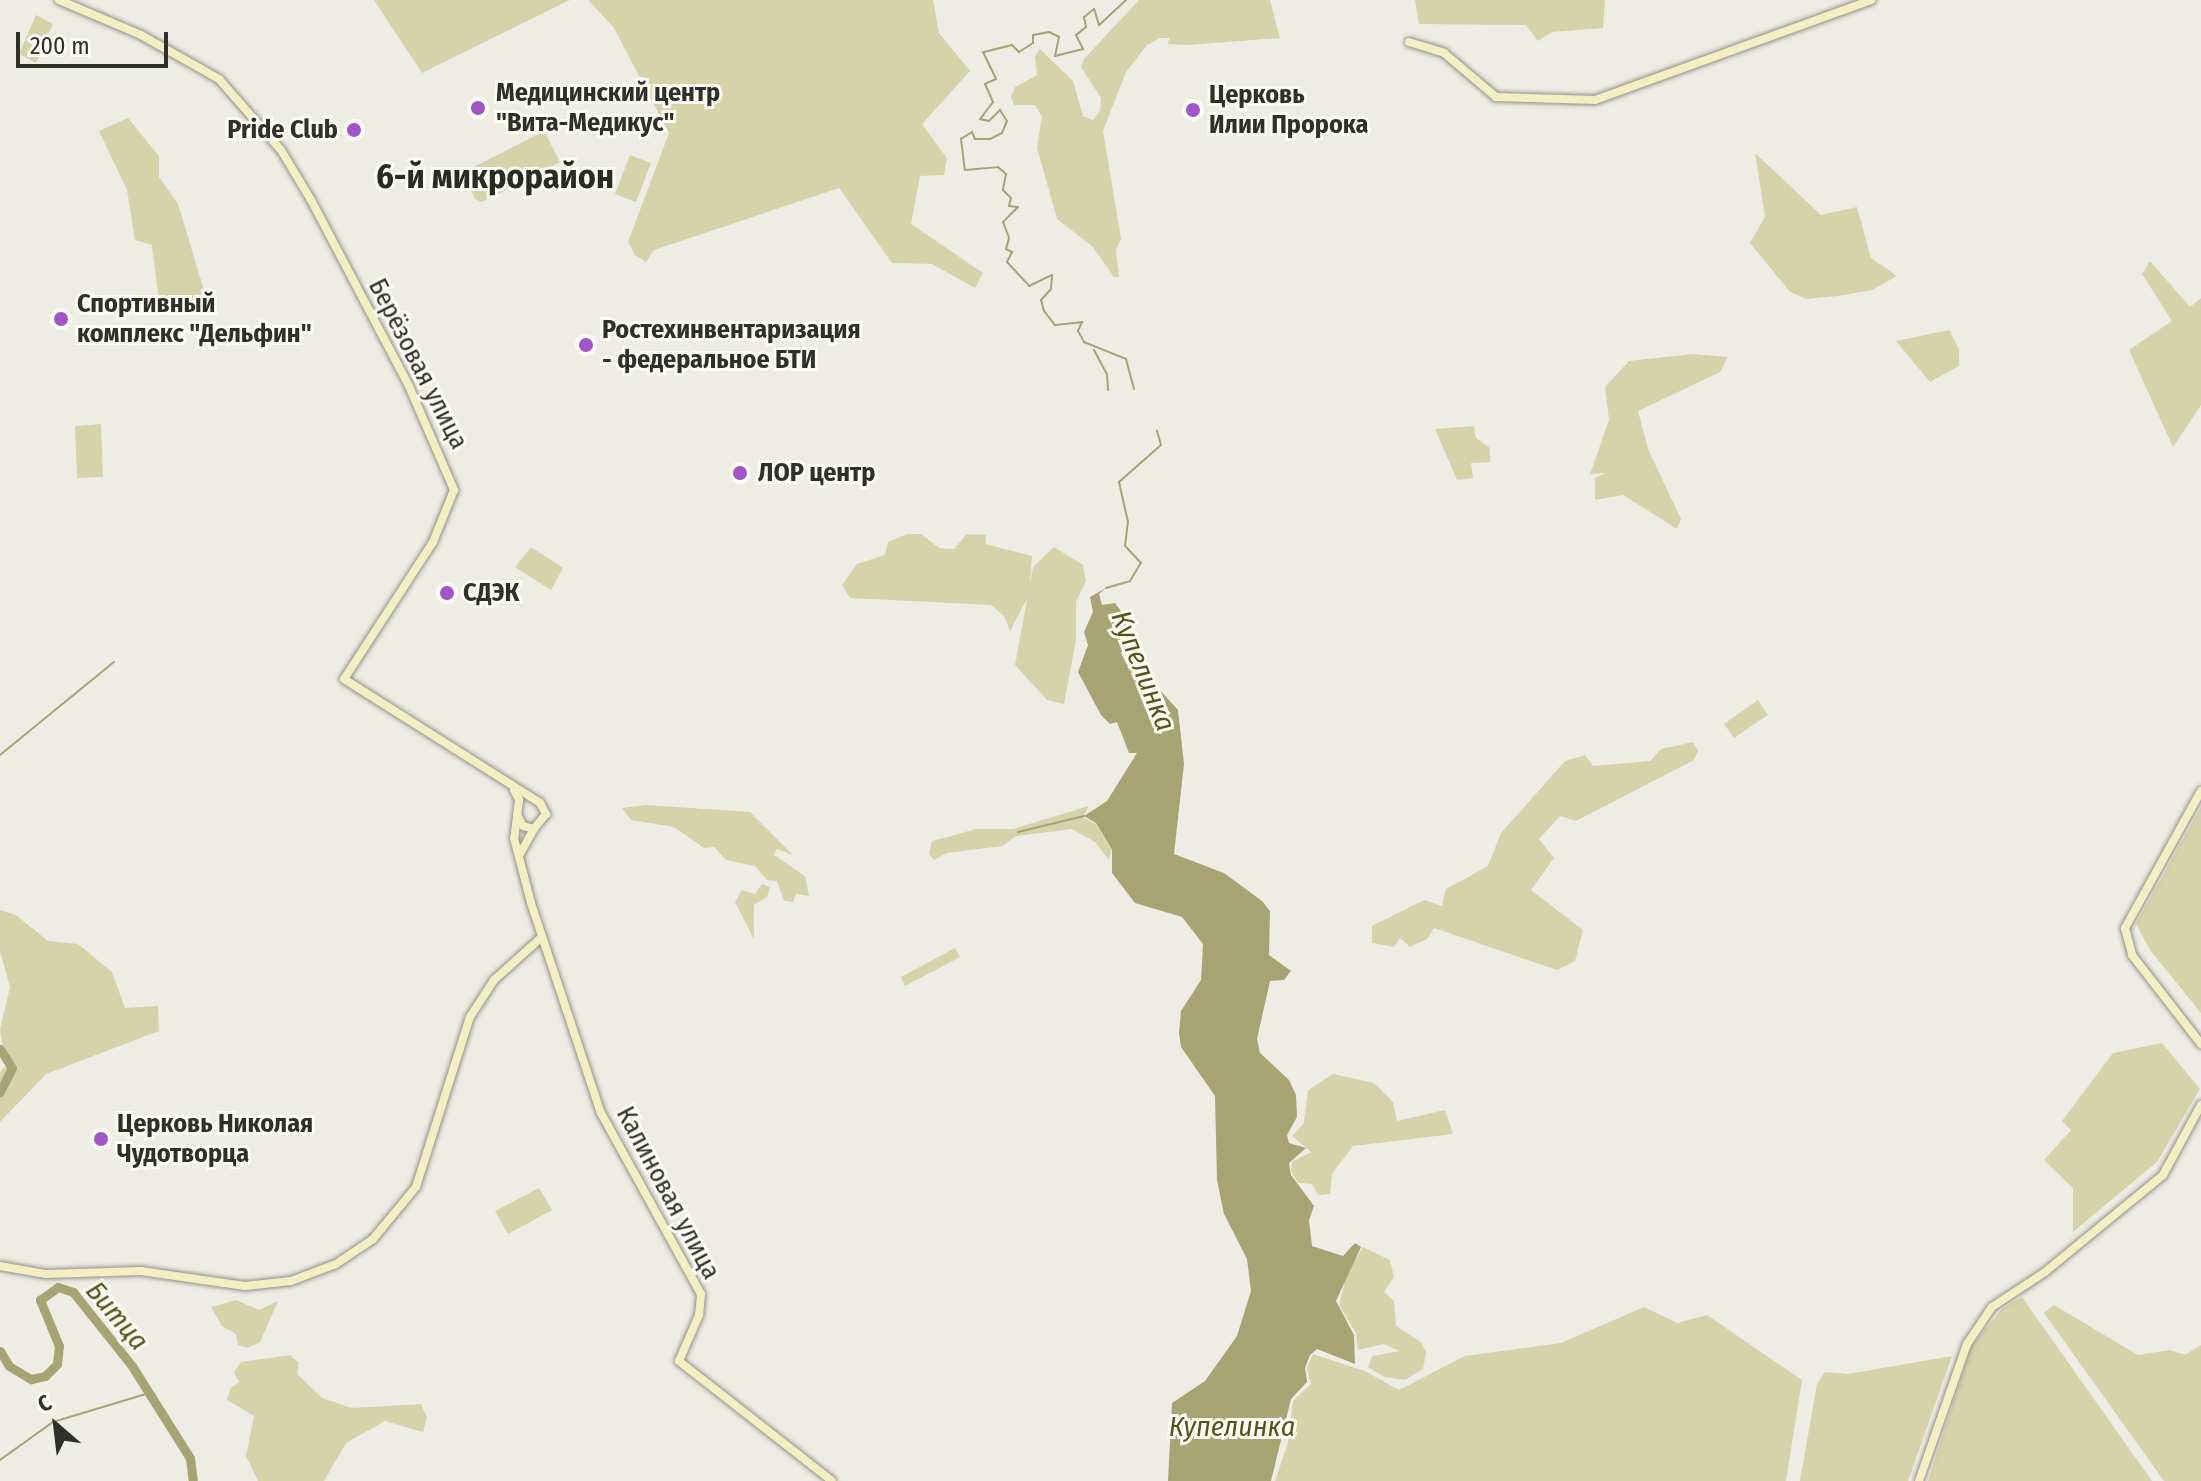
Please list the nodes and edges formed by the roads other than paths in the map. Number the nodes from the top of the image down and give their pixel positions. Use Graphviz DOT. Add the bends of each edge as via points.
graph roads {
  1 [pos="59,0"];
  2 [pos="1871,0"];
  3 [pos="1409,42"];
  4 [pos="514,789"];
  5 [pos="2201,791"];
  6 [pos="536,801"];
  7 [pos="518,814"];
  8 [pos="534,829"];
  9 [pos="520,859"];
  10 [pos="542,937"];
  11 [pos="2201,1044"];
  12 [pos="2201,1105"];
  13 [pos="0,1266"];
  14 [pos="832,1481"];
  15 [pos="1919,1481"];
  1 -- 4 [label="street, Берёзовая улица" via="141,35 219,79 281,150 311,200 408,384 454,490 433,542 344,679"];
  2 -- 3 [label="street" via="1595,100 1496,97 1444,53"];
  4 -- 6 [label="street"];
  4 -- 7 [label="street, Калиновая улица"];
  5 -- 11 [label="street" via="2125,928 2132,955"];
  6 -- 7 [label="street" via="523,804"];
  6 -- 8 [label="street" via="546,818"];
  7 -- 8 [label="street" via="523,826"];
  7 -- 9 [label="street, Калиновая улица" via="514,838"];
  8 -- 9 [label="street" via="523,842"];
  9 -- 10 [label="street, Калиновая улица"];
  10 -- 13 [label="street" via="494,980 470,1017 416,1187 390,1222 346,1258 291,1281 245,1286 141,1271 46,1274"];
  10 -- 14 [label="street, Калиновая улица" via="604,1119 701,1294 699,1315 679,1361"];
  12 -- 15 [label="street" via="2163,1175 2045,1272 1992,1307 1967,1344"];
}
